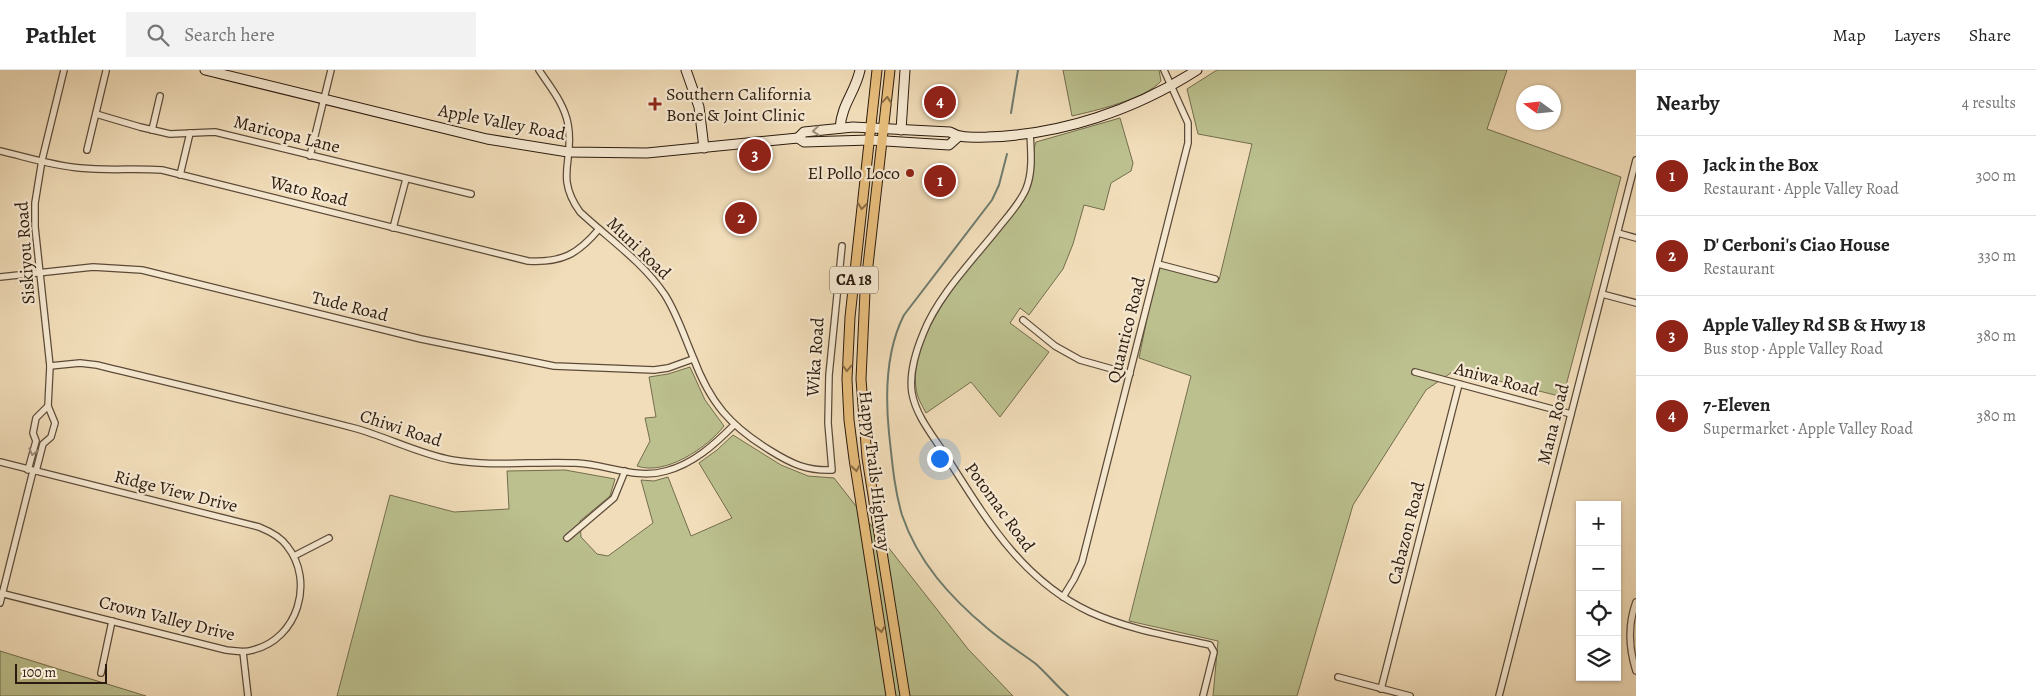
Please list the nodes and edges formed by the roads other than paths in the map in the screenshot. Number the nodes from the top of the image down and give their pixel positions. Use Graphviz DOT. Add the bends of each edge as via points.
graph roads {
  1 [pos="64,70"];
  2 [pos="205,70"];
  3 [pos="332,70"];
  4 [pos="539,70"];
  5 [pos="686,70"];
  6 [pos="860,70"];
  7 [pos="877,70"];
  8 [pos="890,70"];
  9 [pos="905,70"];
  10 [pos="1164,70"];
  11 [pos="1197,70"];
  12 [pos="106,71"];
  13 [pos="1171,86"];
  14 [pos="160,96"];
  15 [pos="324,100"];
  16 [pos="96,114"];
  17 [pos="840,128"];
  18 [pos="871,128"];
  19 [pos="884,129"];
  20 [pos="152,130"];
  21 [pos="901,130"];
  22 [pos="190,133"];
  23 [pos="1030,133"];
  24 [pos="958,137"];
  25 [pos="798,138"];
  26 [pos="870,140"];
  27 [pos="883,141"];
  28 [pos="704,148"];
  29 [pos="87,150"];
  30 [pos="0,151"];
  31 [pos="568,152"];
  32 [pos="310,156"];
  33 [pos="42,160"];
  34 [pos="1636,160"];
  35 [pos="180,175"];
  36 [pos="406,179"];
  37 [pos="471,194"];
  38 [pos="393,228"];
  39 [pos="599,230"];
  40 [pos="1618,233"];
  41 [pos="1636,238"];
  42 [pos="842,246"];
  43 [pos="1158,264"];
  44 [pos="40,273"];
  45 [pos="0,277"];
  46 [pos="1215,279"];
  47 [pos="1602,294"];
  48 [pos="1636,303"];
  49 [pos="1023,320"];
  50 [pos="693,359"];
  51 [pos="50,366"];
  52 [pos="1415,372"];
  53 [pos="1130,374"];
  54 [pos="1459,384"];
  55 [pos="48,406"];
  56 [pos="1571,414"];
  57 [pos="734,425"];
  58 [pos="0,462"];
  59 [pos="32,470"];
  60 [pos="832,470"];
  61 [pos="625,472"];
  62 [pos="329,538"];
  63 [pos="567,538"];
  64 [pos="294,556"];
  65 [pos="1,594"];
  66 [pos="301,596"];
  67 [pos="1063,597"];
  68 [pos="1636,602"];
  69 [pos="0,603"];
  70 [pos="112,621"];
  71 [pos="243,652"];
  72 [pos="1636,671"];
  73 [pos="101,673"];
  74 [pos="1338,677"];
  75 [pos="1381,688"];
  76 [pos="248,696"];
  77 [pos="891,696"];
  78 [pos="905,696"];
  79 [pos="1203,696"];
  80 [pos="1410,696"];
  81 [pos="1499,696"];
  1 -- 33 [label="street, Siskiyou Road"];
  2 -- 15 [label="street, Apple Valley Road"];
  3 -- 15 [label="street"];
  4 -- 31 [label="street, Muni Road" via="566,113"];
  5 -- 28 [label="street" via="699,107"];
  6 -- 17 [label="street" via="856,86 843,108"];
  7 -- 18 [label="main road, Happy Trails Highway / CA 18"];
  19 -- 8 [label="main road, Happy Trails Highway / CA 18, one-way"];
  9 -- 21 [label="street"];
  10 -- 13 [label="street, Quantico Road"];
  11 -- 13 [label="street, Apple Valley Road"];
  12 -- 16 [label="street"];
  13 -- 23 [label="street, Apple Valley Road" via="1103,115"];
  13 -- 43 [label="street, Quantico Road" via="1188,123 1188,143"];
  14 -- 20 [label="street"];
  15 -- 31 [label="street, Apple Valley Road" via="487,139"];
  15 -- 32 [label="street"];
  16 -- 20 [label="street, Maricopa Lane"];
  16 -- 29 [label="street"];
  17 -- 18 [label="street, Apple Valley Road"];
  17 -- 25 [label="street, Apple Valley Road, one-way" via="804,132"];
  18 -- 19 [label="street, Apple Valley Road"];
  18 -- 26 [label="main road, Happy Trails Highway / CA 18"];
  19 -- 21 [label="street, Apple Valley Road"];
  19 -- 27 [label="main road, Happy Trails Highway / CA 18"];
  20 -- 22 [label="street, Maricopa Lane" via="170,134"];
  21 -- 24 [label="street, Apple Valley Road" via="950,132"];
  22 -- 32 [label="street, Maricopa Lane" via="215,132"];
  22 -- 35 [label="street"];
  23 -- 24 [label="street, Apple Valley Road"];
  23 -- 67 [label="street, Potomac Road" via="1031,163 1026,189 932,315 916,353 912,392 917,411 979,509 1029,570"];
  24 -- 27 [label="street, Apple Valley Road" via="949,145"];
  25 -- 26 [label="street, Apple Valley Road" via="804,142"];
  25 -- 28 [label="street, Apple Valley Road"];
  26 -- 27 [label="street, Apple Valley Road"];
  26 -- 77 [label="main road, Happy Trails Highway / CA 18, one-way" via="850,317 847,379 854,459"];
  27 -- 78 [label="main road, Happy Trails Highway / CA 18" via="865,292 861,379 867,458"];
  28 -- 31 [label="street, Apple Valley Road" via="619,154"];
  30 -- 33 [label="street, Wato Road"];
  31 -- 39 [label="street, Muni Road" via="568,192 580,212"];
  32 -- 36 [label="street, Maricopa Lane"];
  33 -- 35 [label="street, Wato Road" via="77,168 143,169"];
  33 -- 44 [label="street, Siskiyou Road" via="35,203"];
  34 -- 40 [label="street, Mana Road"];
  35 -- 38 [label="street, Wato Road"];
  36 -- 37 [label="street, Maricopa Lane"];
  36 -- 38 [label="street"];
  38 -- 39 [label="street, Wato Road" via="542,262 570,255 587,244"];
  39 -- 50 [label="street, Muni Road" via="644,268 658,285 672,306"];
  40 -- 41 [label="street"];
  40 -- 47 [label="street, Mana Road"];
  42 -- 60 [label="street, Wika Road" via="829,375 828,424"];
  43 -- 46 [label="street"];
  43 -- 53 [label="street, Quantico Road"];
  44 -- 45 [label="street, Tude Road"];
  44 -- 50 [label="street, Tude Road" via="93,268 142,270 421,338 554,366 654,370"];
  44 -- 51 [label="street, Siskiyou Road"];
  47 -- 48 [label="street"];
  47 -- 56 [label="street, Mana Road"];
  49 -- 53 [label="street" via="1055,346 1080,360"];
  50 -- 57 [label="street, Muni Road" via="706,387"];
  51 -- 55 [label="street, Siskiyou Road"];
  51 -- 61 [label="street, Chiwi Road" via="98,364 356,429 450,460 480,464 576,463"];
  52 -- 54 [label="street, Aniwa Road"];
  53 -- 67 [label="street, Quantico Road" via="1082,562"];
  54 -- 56 [label="street, Aniwa Road"];
  54 -- 75 [label="street, Cabazon Road"];
  55 -- 59 [label="street, Siskiyou Road, one-way" via="36,418"];
  55 -- 59 [label="street, Siskiyou Road" via="55,423 51,437 43,444"];
  56 -- 81 [label="street, Mana Road"];
  57 -- 60 [label="street, Muni Road" via="792,464 816,471"];
  57 -- 61 [label="street, Chiwi Road" via="715,444 665,472 646,475"];
  58 -- 59 [label="street, Ridge View Drive"];
  59 -- 64 [label="street, Ridge View Drive" via="259,527 273,533"];
  59 -- 65 [label="street, Siskiyou Road"];
  61 -- 63 [label="street" via="614,498"];
  62 -- 64 [label="street"];
  64 -- 66 [label="street, Ridge View Drive" via="301,578"];
  65 -- 69 [label="street, Siskiyou Road"];
  65 -- 70 [label="street, Crown Valley Drive"];
  66 -- 71 [label="street, Crown Valley Drive" via="286,629 276,639"];
  67 -- 79 [label="street, Potomac Road" via="1123,625 1210,646 1214,652"];
  68 -- 72 [label="street" via="1630,629"];
  70 -- 71 [label="street, Crown Valley Drive"];
  70 -- 73 [label="street"];
  71 -- 76 [label="street"];
  74 -- 75 [label="street"];
  75 -- 80 [label="street"];
}
